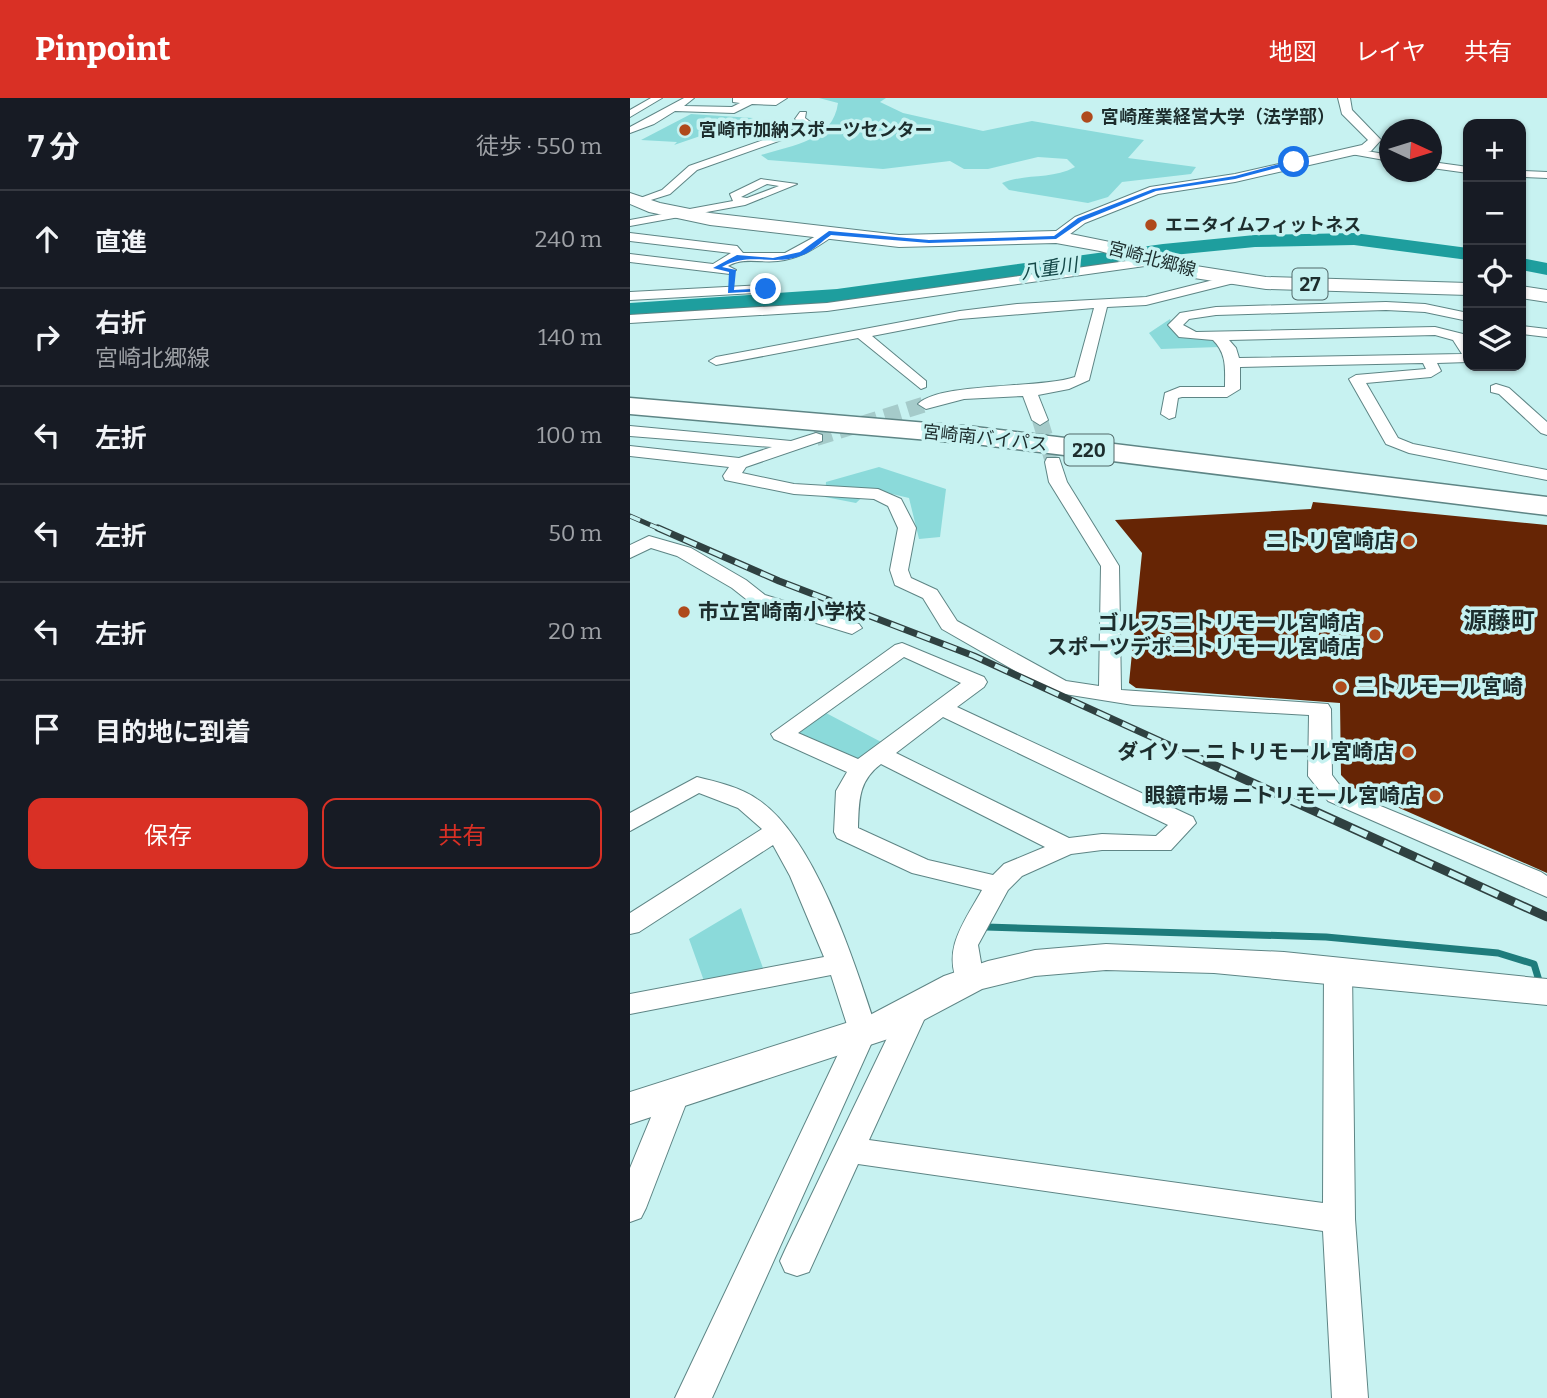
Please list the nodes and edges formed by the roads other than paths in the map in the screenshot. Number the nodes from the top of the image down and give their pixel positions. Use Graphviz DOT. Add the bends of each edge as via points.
graph roads {
  1 [pos="658,98"];
  2 [pos="690,98"];
  3 [pos="702,98"];
  4 [pos="783,98"];
  5 [pos="1344,98"];
  6 [pos="750,101"];
  7 [pos="673,108"];
  8 [pos="630,114"];
  9 [pos="803,114"];
  10 [pos="630,130"];
  11 [pos="1355,152"];
  12 [pos="1379,156"];
  13 [pos="1442,166"];
  14 [pos="1463,169"];
  15 [pos="1526,174"];
  16 [pos="1547,175"];
  17 [pos="634,200"];
  18 [pos="741,203"];
  19 [pos="677,214"];
  20 [pos="630,223"];
  21 [pos="829,233"];
  22 [pos="630,237"];
  23 [pos="1056,237"];
  24 [pos="669,241"];
  25 [pos="737,256"];
  26 [pos="630,258"];
  27 [pos="1154,261"];
  28 [pos="679,264"];
  29 [pos="716,268"];
  30 [pos="1233,279"];
  31 [pos="766,289"];
  32 [pos="1463,289"];
  33 [pos="730,292"];
  34 [pos="1526,293"];
  35 [pos="630,295"];
  36 [pos="1547,296"];
  37 [pos="1101,305"];
  38 [pos="1463,316"];
  39 [pos="630,320"];
  40 [pos="1526,331"];
  41 [pos="1547,333"];
  42 [pos="862,335"];
  43 [pos="1217,336"];
  44 [pos="1463,344"];
  45 [pos="1463,358"];
  46 [pos="1429,359"];
  47 [pos="716,361"];
  48 [pos="1233,363"];
  49 [pos="920,384"];
  50 [pos="1496,390"];
  51 [pos="1029,391"];
  52 [pos="630,396"];
  53 [pos="926,404"];
  54 [pos="630,406"];
  55 [pos="1169,414"];
  56 [pos="1040,420"];
  57 [pos="1547,429"];
  58 [pos="630,431"];
  59 [pos="816,438"];
  60 [pos="795,444"];
  61 [pos="630,451"];
  62 [pos="1053,462"];
  63 [pos="740,463"];
  64 [pos="1547,475"];
  65 [pos="1547,494"];
  66 [pos="1547,506"];
  67 [pos="630,552"];
  68 [pos="852,628"];
  69 [pos="1110,694"];
  70 [pos="940,707"];
  71 [pos="870,762"];
  72 [pos="630,823"];
  73 [pos="778,830"];
  74 [pos="1066,847"];
  75 [pos="998,885"];
  76 [pos="1547,888"];
  77 [pos="630,925"];
  78 [pos="842,963"];
  79 [pos="1338,969"];
  80 [pos="970,980"];
  81 [pos="1547,992"];
  82 [pos="630,1003"];
  83 [pos="915,1009"];
  84 [pos="863,1031"];
  85 [pos="674,1096"];
  86 [pos="630,1108"];
  87 [pos="850,1150"];
  88 [pos="630,1208"];
  89 [pos="1339,1219"];
  90 [pos="797,1261"];
  91 [pos="693,1398"];
  92 [pos="1350,1398"];
  1 -- 8 [label="street"];
  2 -- 7 [label="street"];
  3 -- 6 [label="street"];
  4 -- 6 [label="street"];
  5 -- 11 [label="street" via="1346,111 1375,140"];
  6 -- 7 [label="street" via="734,110"];
  7 -- 10 [label="street"];
  9 -- 17 [label="street" via="800,119 808,124 801,130 693,167 666,192"];
  11 -- 12 [label="street"];
  11 -- 23 [label="street" via="1155,190 1080,220"];
  13 -- 14 [label="street"];
  15 -- 16 [label="street"];
  17 -- 19 [label="main road, 宮崎北郷線 / 27"];
  18 -- 19 [label="street"];
  19 -- 20 [label="street"];
  19 -- 21 [label="main road, 宮崎北郷線 / 27"];
  21 -- 23 [label="main road, 宮崎北郷線 / 27" via="929,242"];
  21 -- 25 [label="street" via="802,253 773,260"];
  22 -- 24 [label="street"];
  23 -- 27 [label="main road, 宮崎北郷線 / 27"];
  24 -- 25 [label="street" via="737,250"];
  24 -- 26 [label="street"];
  25 -- 29 [label="street"];
  26 -- 28 [label="street"];
  27 -- 30 [label="main road, 宮崎北郷線 / 27"];
  27 -- 39 [label="street" via="895,299"];
  28 -- 29 [label="street"];
  28 -- 35 [label="street"];
  29 -- 33 [label="street" via="732,270"];
  30 -- 32 [label="main road, 宮崎北郷線 / 27"];
  30 -- 37 [label="street" via="1146,301"];
  31 -- 33 [label="street"];
  33 -- 35 [label="street"];
  34 -- 36 [label="main road"];
  37 -- 42 [label="street" via="1006,309"];
  37 -- 51 [label="street" via="1082,380"];
  38 -- 43 [label="street" via="1385,306 1216,311 1185,316 1175,325 1184,334"];
  40 -- 41 [label="street"];
  42 -- 47 [label="street"];
  42 -- 49 [label="street"];
  43 -- 44 [label="street" via="1435,331 1458,337"];
  43 -- 48 [label="street" via="1229,348"];
  45 -- 46 [label="street"];
  46 -- 48 [label="street"];
  46 -- 64 [label="street" via="1431,373 1356,379 1392,441"];
  48 -- 55 [label="street" via="1233,389 1180,392 1170,396"];
  50 -- 57 [label="street" via="1504,391"];
  51 -- 53 [label="street" via="945,396"];
  51 -- 56 [label="street"];
  52 -- 65 [label="highway, 宮崎南バイパス / 220" via="1007,430"];
  54 -- 66 [label="highway, 宮崎南バイパス / 220" via="1004,440"];
  58 -- 60 [label="street"];
  59 -- 60 [label="street"];
  60 -- 63 [label="street"];
  61 -- 63 [label="street"];
  62 -- 69 [label="street" via="1058,482 1110,566"];
  63 -- 69 [label="street" via="731,476 794,489 878,494 895,503 907,528 899,570 902,581 930,594 949,625 1060,687"];
  67 -- 68 [label="street" via="649,541 684,552 758,599"];
  69 -- 76 [label="street" via="1320,709 1320,776 1336,796"];
  70 -- 71 [label="street"];
  70 -- 71 [label="street" via="976,682 902,649 782,734"];
  70 -- 74 [label="street" via="1184,824 1162,844 1102,842"];
  71 -- 74 [label="street"];
  71 -- 75 [label="street" via="848,791 846,832 921,867"];
  72 -- 73 [label="street" via="697,784 751,805"];
  73 -- 77 [label="street"];
  73 -- 78 [label="street"];
  74 -- 75 [label="street" via="1013,870"];
  75 -- 80 [label="street" via="965,945"];
  78 -- 82 [label="street"];
  78 -- 84 [label="street"];
  79 -- 80 [label="street" via="1090,957"];
  79 -- 81 [label="street"];
  79 -- 89 [label="street"];
  80 -- 83 [label="street"];
  83 -- 84 [label="street"];
  83 -- 87 [label="street"];
  84 -- 85 [label="street"];
  84 -- 91 [label="street"];
  85 -- 86 [label="street"];
  85 -- 88 [label="street"];
  87 -- 89 [label="street"];
  87 -- 90 [label="street"];
  89 -- 92 [label="street"];
}
